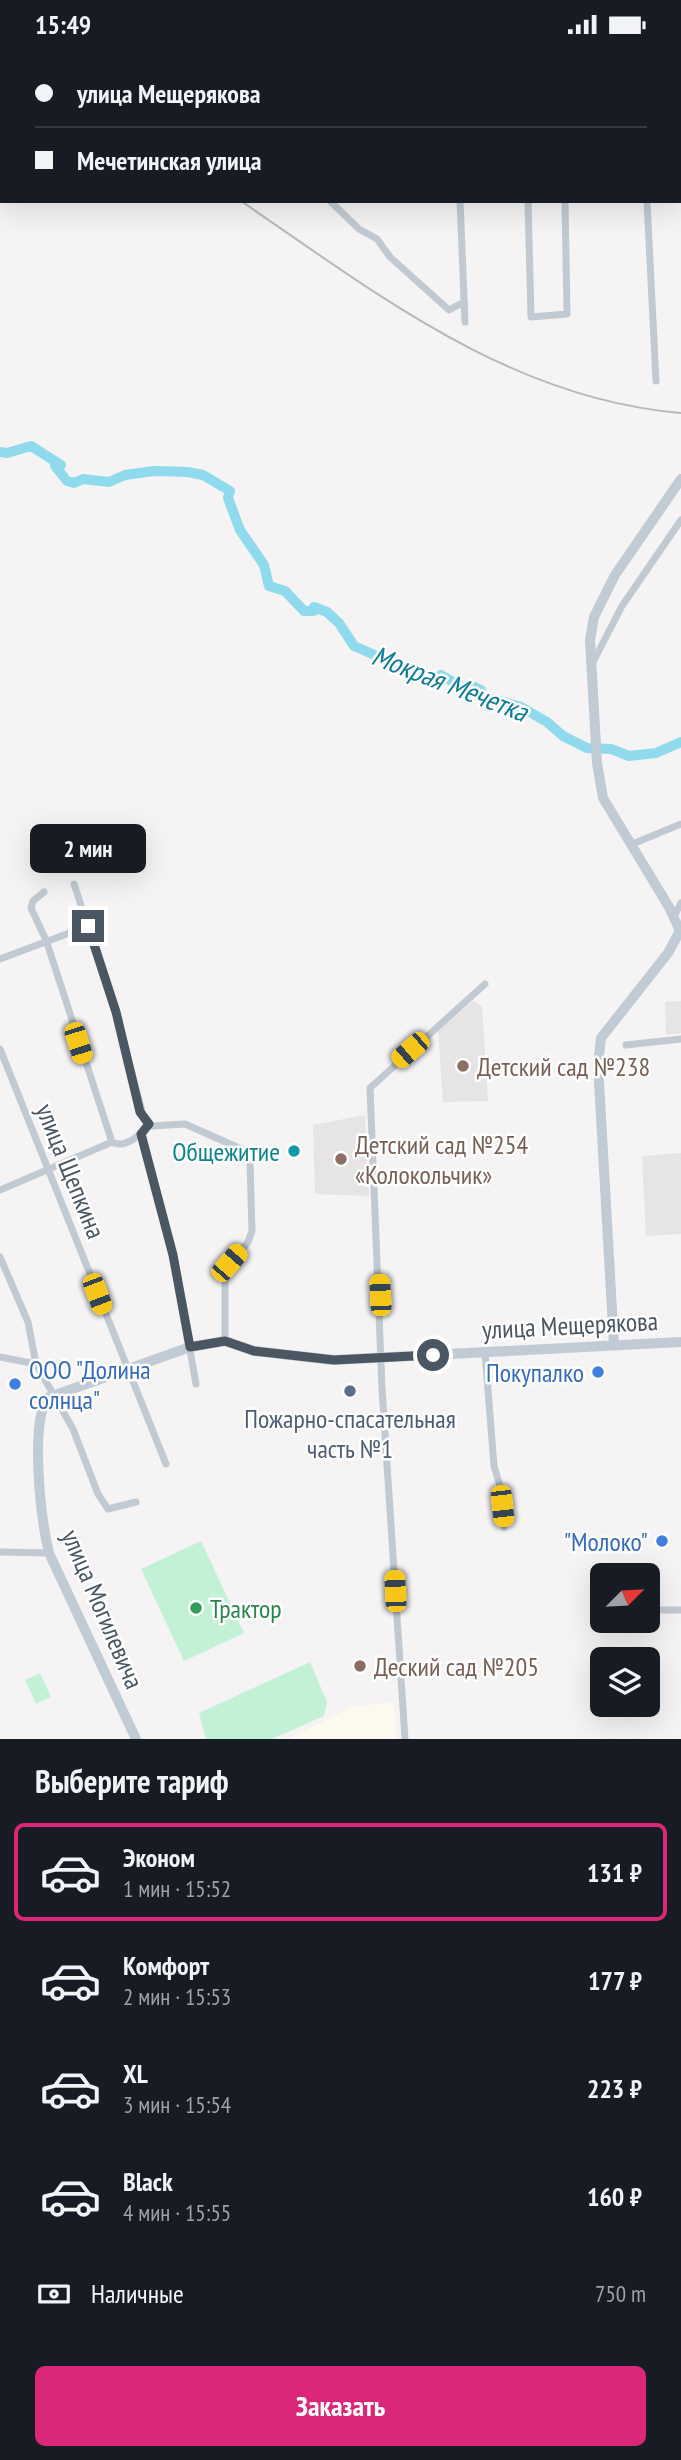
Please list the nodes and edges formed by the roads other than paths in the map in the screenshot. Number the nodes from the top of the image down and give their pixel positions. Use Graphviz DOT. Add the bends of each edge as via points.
graph roads {
  1 [pos="332,203"];
  2 [pos="460,203"];
  3 [pos="528,203"];
  4 [pos="565,203"];
  5 [pos="647,203"];
  6 [pos="464,302"];
  7 [pos="465,322"];
  8 [pos="656,381"];
  9 [pos="681,479"];
  10 [pos="681,520"];
  11 [pos="591,665"];
  12 [pos="681,824"];
  13 [pos="630,845"];
  14 [pos="74,884"];
  15 [pos="44,891"];
  16 [pos="681,903"];
  17 [pos="674,916"];
  18 [pos="88,926"];
  19 [pos="680,931"];
  20 [pos="46,940"];
  21 [pos="0,959"];
  22 [pos="485,984"];
  23 [pos="681,1039"];
  24 [pos="626,1045"];
  25 [pos="0,1049"];
  26 [pos="149,1124"];
  27 [pos="141,1134"];
  28 [pos="112,1142"];
  29 [pos="48,1171"];
  30 [pos="0,1190"];
  31 [pos="0,1257"];
  32 [pos="225,1341"];
  33 [pos="681,1342"];
  34 [pos="614,1345"];
  35 [pos="190,1347"];
  36 [pos="485,1352"];
  37 [pos="0,1357"];
  38 [pos="382,1358"];
  39 [pos="36,1364"];
  40 [pos="126,1369"];
  41 [pos="196,1384"];
  42 [pos="52,1395"];
  43 [pos="166,1464"];
  44 [pos="136,1502"];
  45 [pos="504,1527"];
  46 [pos="0,1552"];
  47 [pos="49,1553"];
  48 [pos="681,1610"];
  49 [pos="660,1611"];
  50 [pos="136,1739"];
  51 [pos="405,1739"];
  1 -- 6 [label="street" via="377,239 399,266 449,310"];
  2 -- 6 [label="street"];
  3 -- 4 [label="street" via="531,317 566,314"];
  5 -- 8 [label="street"];
  6 -- 7 [label="street"];
  9 -- 11 [label="street" via="615,575 594,617"];
  10 -- 11 [label="street" via="622,606"];
  11 -- 13 [label="street" via="603,798"];
  12 -- 13 [label="street"];
  13 -- 17 [label="street"];
  14 -- 18 [label="street"];
  15 -- 20 [label="street" via="32,908"];
  16 -- 17 [label="street"];
  17 -- 19 [label="street"];
  18 -- 20 [label="street"];
  18 -- 26 [label="street" via="116,1012 140,1112"];
  19 -- 34 [label="street" via="601,1038 598,1064"];
  20 -- 21 [label="street"];
  20 -- 28 [label="street"];
  22 -- 38 [label="street" via="370,1085"];
  23 -- 24 [label="street"];
  25 -- 29 [label="street, улица Щепкина"];
  26 -- 27 [label="street"];
  26 -- 32 [label="street" via="195,1128 246,1151 250,1162 252,1231 225,1271"];
  27 -- 28 [label="street" via="124,1144"];
  27 -- 35 [label="street" via="173,1255"];
  28 -- 29 [label="street"];
  29 -- 30 [label="street"];
  29 -- 40 [label="street, улица Щепкина"];
  31 -- 39 [label="street" via="28,1322"];
  32 -- 35 [label="street, улица Мещерякова"];
  32 -- 38 [label="street, улица Мещерякова" via="285,1356"];
  33 -- 34 [label="street, улица Мещерякова"];
  34 -- 36 [label="street, улица Мещерякова"];
  35 -- 40 [label="street, улица Мещерякова"];
  35 -- 41 [label="street"];
  36 -- 38 [label="street, улица Мещерякова"];
  36 -- 45 [label="street"];
  37 -- 39 [label="street"];
  38 -- 51 [label="street"];
  39 -- 42 [label="street"];
  40 -- 42 [label="street, улица Мещерякова"];
  40 -- 43 [label="street, улица Щепкина"];
  42 -- 44 [label="street" via="73,1429 105,1506 112,1509"];
  42 -- 47 [label="street, улица Могилевича" via="44,1404 39,1436"];
  46 -- 47 [label="street"];
  47 -- 50 [label="street, улица Могилевича"];
  48 -- 49 [label="street"];
}
